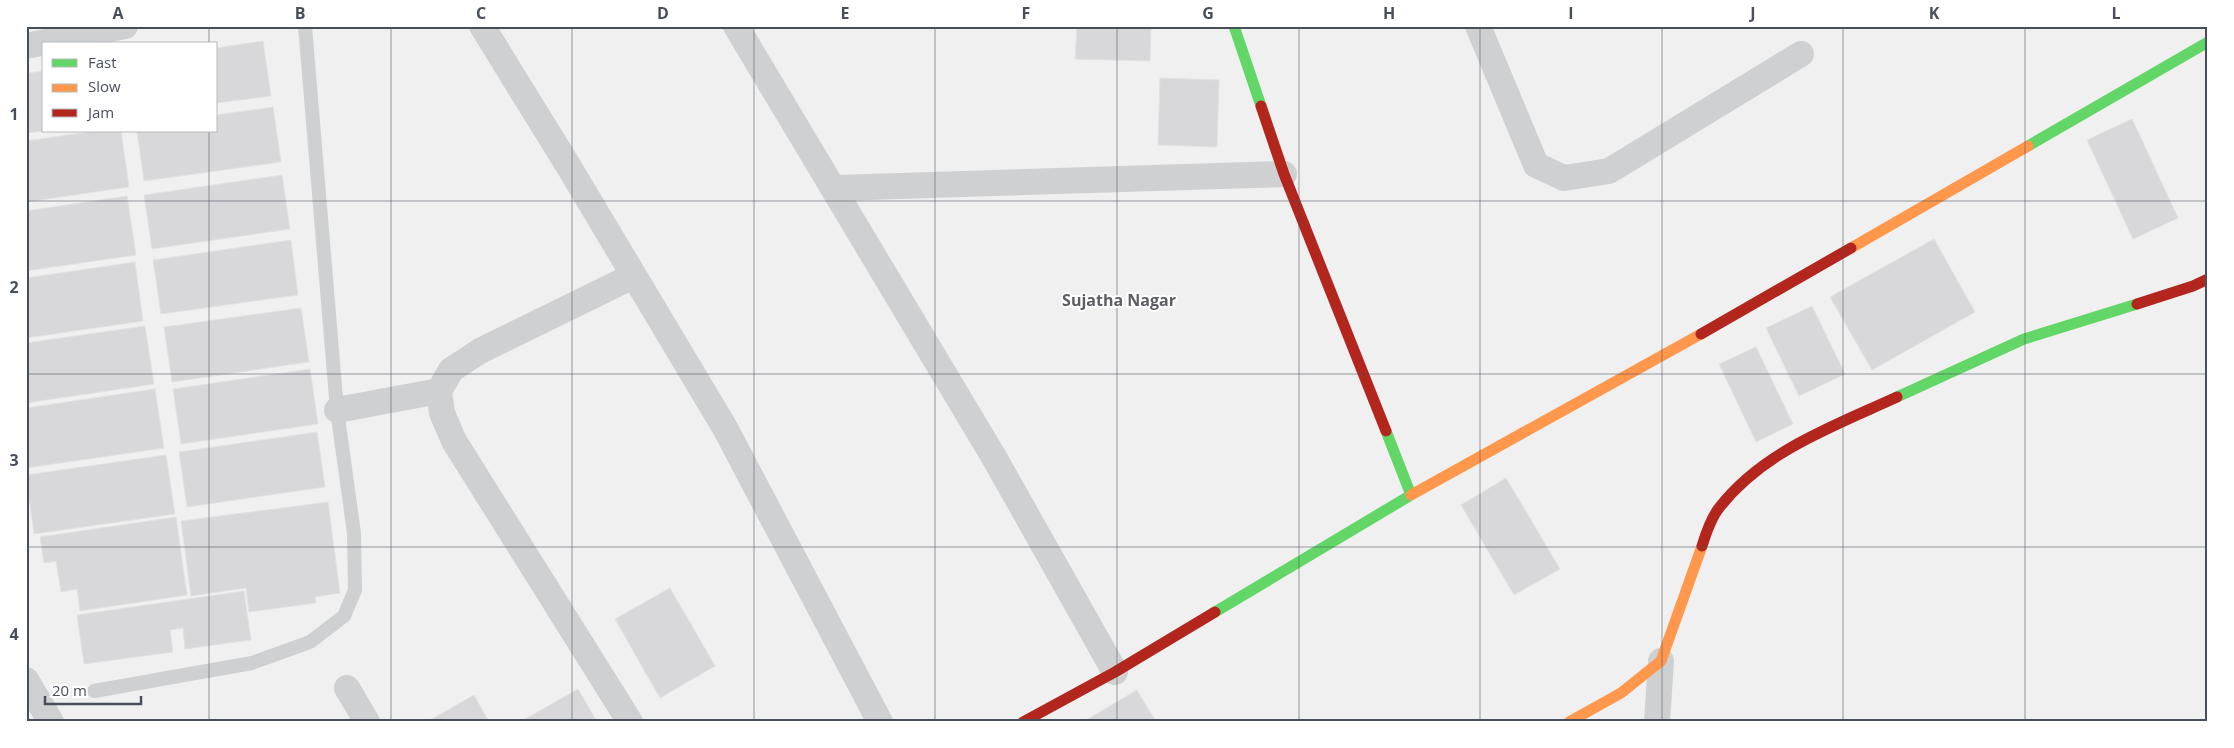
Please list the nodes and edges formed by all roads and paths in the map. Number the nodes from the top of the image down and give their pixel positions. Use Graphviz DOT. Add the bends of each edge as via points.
graph roads {
  1 [pos="125,26"];
  2 [pos="305,26"];
  3 [pos="482,26"];
  4 [pos="736,26"];
  5 [pos="1234,26"];
  6 [pos="1478,26"];
  7 [pos="46,42"];
  8 [pos="2208,42"];
  9 [pos="42,43"];
  10 [pos="26,46"];
  11 [pos="1801,54"];
  12 [pos="1284,174"];
  13 [pos="835,188"];
  14 [pos="633,276"];
  15 [pos="2208,278"];
  16 [pos="439,391"];
  17 [pos="337,410"];
  18 [pos="1411,495"];
  19 [pos="1661,661"];
  20 [pos="1114,672"];
  21 [pos="26,680"];
  22 [pos="347,688"];
  23 [pos="94,691"];
  24 [pos="51,722"];
  25 [pos="367,722"];
  26 [pos="630,722"];
  27 [pos="880,722"];
  28 [pos="1023,722"];
  29 [pos="1569,722"];
  30 [pos="1657,722"];
  1 -- 7 [label="street"];
  2 -- 17 [label="lane"];
  3 -- 14 [label="street"];
  4 -- 13 [label="street"];
  5 -- 12 [label="street"];
  6 -- 11 [label="street" via="1536,166 1564,178 1609,170"];
  8 -- 18 [label="street" via="1686,343"];
  9 -- 10 [label="street"];
  12 -- 13 [label="street"];
  12 -- 18 [label="street"];
  13 -- 20 [label="street" via="995,459"];
  14 -- 16 [label="street" via="480,351 451,370"];
  14 -- 27 [label="street" via="725,428"];
  15 -- 19 [label="street" via="2184,289 2024,339 1806,440 1767,462 1739,484 1718,509 1705,536"];
  16 -- 17 [label="street"];
  16 -- 26 [label="street" via="442,413 454,441"];
  17 -- 23 [label="lane" via="354,533 355,590 344,616 310,642 252,663"];
  18 -- 20 [label="street"];
  19 -- 29 [label="street" via="1621,693"];
  19 -- 30 [label="street"];
  20 -- 28 [label="street"];
  21 -- 24 [label="street"];
  22 -- 25 [label="street"];
}
